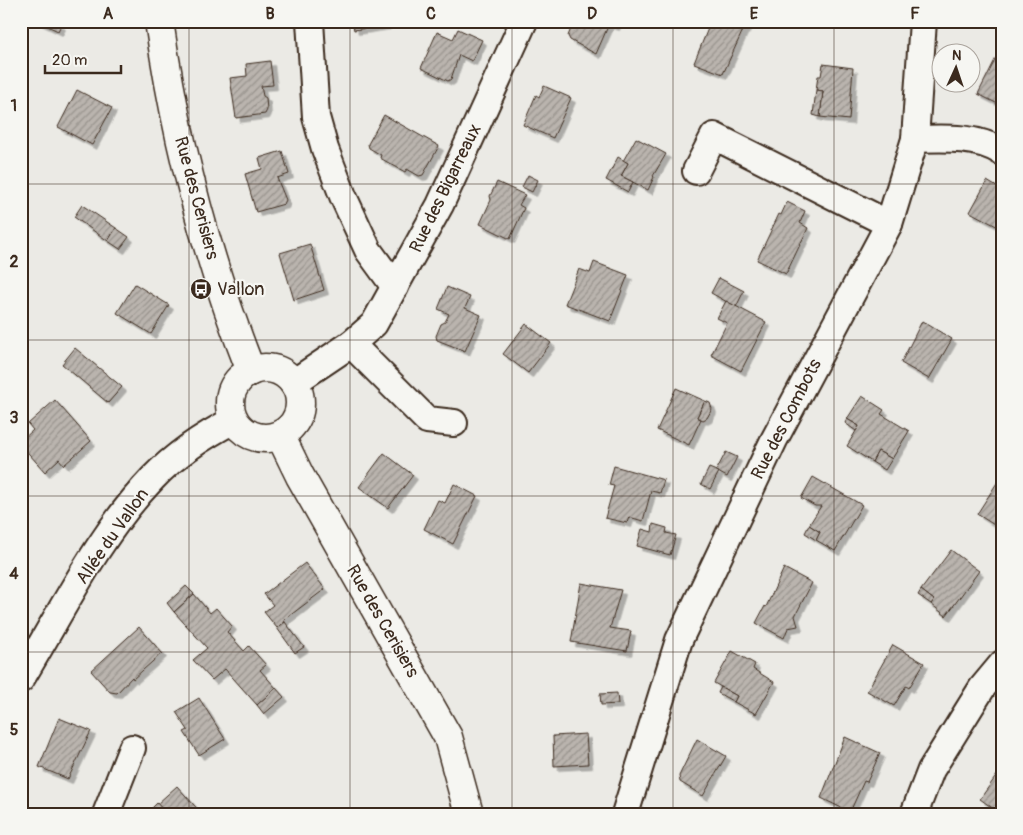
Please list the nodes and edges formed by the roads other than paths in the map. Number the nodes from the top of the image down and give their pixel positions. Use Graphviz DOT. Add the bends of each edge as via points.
graph roads {
  1 [pos="159,21"];
  2 [pos="310,21"];
  3 [pos="524,21"];
  4 [pos="923,21"];
  5 [pos="915,139"];
  6 [pos="1002,152"];
  7 [pos="696,171"];
  8 [pos="889,224"];
  9 [pos="395,287"];
  10 [pos="351,344"];
  11 [pos="250,371"];
  12 [pos="293,383"];
  13 [pos="234,420"];
  14 [pos="454,423"];
  15 [pos="280,435"];
  16 [pos="1002,664"];
  17 [pos="21,679"];
  18 [pos="132,748"];
  19 [pos="106,814"];
  20 [pos="470,814"];
  21 [pos="625,814"];
  22 [pos="914,814"];
  1 -- 11 [label="street, Rue des Cerisiers" via="177,124 220,284"];
  2 -- 9 [label="street" via="316,117 325,150 342,196 368,250"];
  3 -- 9 [label="street, Rue des Bigarreaux" via="440,205"];
  4 -- 5 [label="street, Rue des Combots"];
  5 -- 6 [label="street" via="949,138 994,146"];
  5 -- 8 [label="street, Rue des Combots"];
  7 -- 8 [label="street" via="714,136"];
  8 -- 21 [label="street, Rue des Combots" via="774,440 679,640"];
  9 -- 10 [label="street, Rue des Bigarreaux" via="374,324"];
  10 -- 12 [label="street, Rue des Bigarreaux"];
  10 -- 14 [label="street" via="428,420"];
  11 -- 12 [label="street" via="274,370 285,374"];
  11 -- 13 [label="street" via="240,378 230,395"];
  12 -- 15 [label="street" via="299,397 299,412 292,426"];
  13 -- 15 [label="street" via="244,432 258,438"];
  13 -- 17 [label="street, Allée du Vallon" via="179,455 133,500 96,554"];
  15 -- 20 [label="street, Rue des Cerisiers" via="303,482 448,737"];
  16 -- 22 [label="street" via="982,688 931,770"];
  18 -- 19 [label="street"];
}
